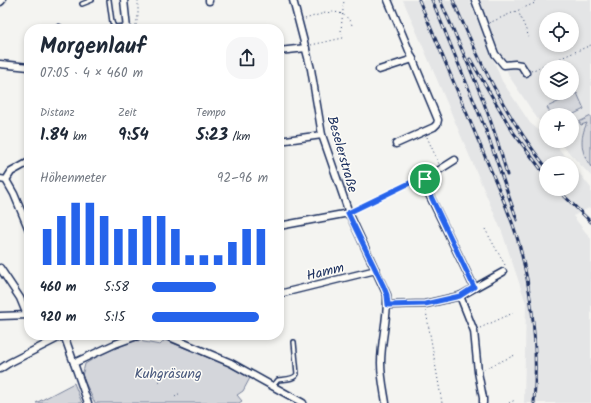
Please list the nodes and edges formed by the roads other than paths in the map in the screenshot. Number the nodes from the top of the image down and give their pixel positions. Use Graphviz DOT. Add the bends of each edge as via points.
graph roads {
  1 [pos="92,0"];
  2 [pos="109,0"];
  3 [pos="124,0"];
  4 [pos="293,0"];
  5 [pos="388,0"];
  6 [pos="475,0"];
  7 [pos="82,4"];
  8 [pos="113,24"];
  9 [pos="127,24"];
  10 [pos="306,48"];
  11 [pos="284,50"];
  12 [pos="413,59"];
  13 [pos="0,64"];
  14 [pos="24,66"];
  15 [pos="379,70"];
  16 [pos="526,73"];
  17 [pos="322,135"];
  18 [pos="284,140"];
  19 [pos="396,144"];
  20 [pos="455,160"];
  21 [pos="24,165"];
  22 [pos="3,179"];
  23 [pos="348,213"];
  24 [pos="24,218"];
  25 [pos="284,225"];
  26 [pos="0,268"];
  27 [pos="376,270"];
  28 [pos="503,272"];
  29 [pos="474,287"];
  30 [pos="284,293"];
  31 [pos="460,296"];
  32 [pos="388,305"];
  33 [pos="24,306"];
  34 [pos="24,315"];
  35 [pos="0,316"];
  36 [pos="54,340"];
  37 [pos="66,340"];
  38 [pos="126,340"];
  39 [pos="177,340"];
  40 [pos="294,342"];
  41 [pos="74,363"];
  42 [pos="0,369"];
  43 [pos="274,386"];
  44 [pos="299,402"];
  45 [pos="88,403"];
  46 [pos="386,403"];
  47 [pos="483,403"];
  1 -- 7 [label="lane"];
  2 -- 8 [label="lane"];
  3 -- 9 [label="street"];
  4 -- 10 [label="street, Beselerstraße"];
  5 -- 12 [label="street"];
  6 -- 16 [label="street" via="498,59 504,65 521,65"];
  10 -- 11 [label="street"];
  10 -- 17 [label="street, Beselerstraße" via="312,69"];
  12 -- 15 [label="street"];
  12 -- 19 [label="street" via="438,120 434,127"];
  13 -- 14 [label="street"];
  17 -- 18 [label="street"];
  17 -- 23 [label="street, Beselerstraße"];
  20 -- 29 [label="street" via="425,179 426,186"];
  21 -- 22 [label="street"];
  22 -- 24 [label="street" via="14,194"];
  23 -- 25 [label="street"];
  23 -- 27 [label="street, Beselerstraße"];
  26 -- 33 [label="street"];
  27 -- 30 [label="street, Hamm"];
  27 -- 32 [label="street, Beselerstraße" via="387,295"];
  28 -- 29 [label="street"];
  29 -- 31 [label="street"];
  31 -- 32 [label="street" via="425,304"];
  31 -- 47 [label="street" via="474,331"];
  32 -- 46 [label="street, Beselerstraße" via="381,362"];
  34 -- 35 [label="street"];
  36 -- 42 [label="street"];
  37 -- 41 [label="street"];
  38 -- 41 [label="street"];
  39 -- 43 [label="street" via="231,363"];
  40 -- 43 [label="lane" via="297,374 292,378 278,380"];
  41 -- 45 [label="street"];
  43 -- 44 [label="street"];
}
